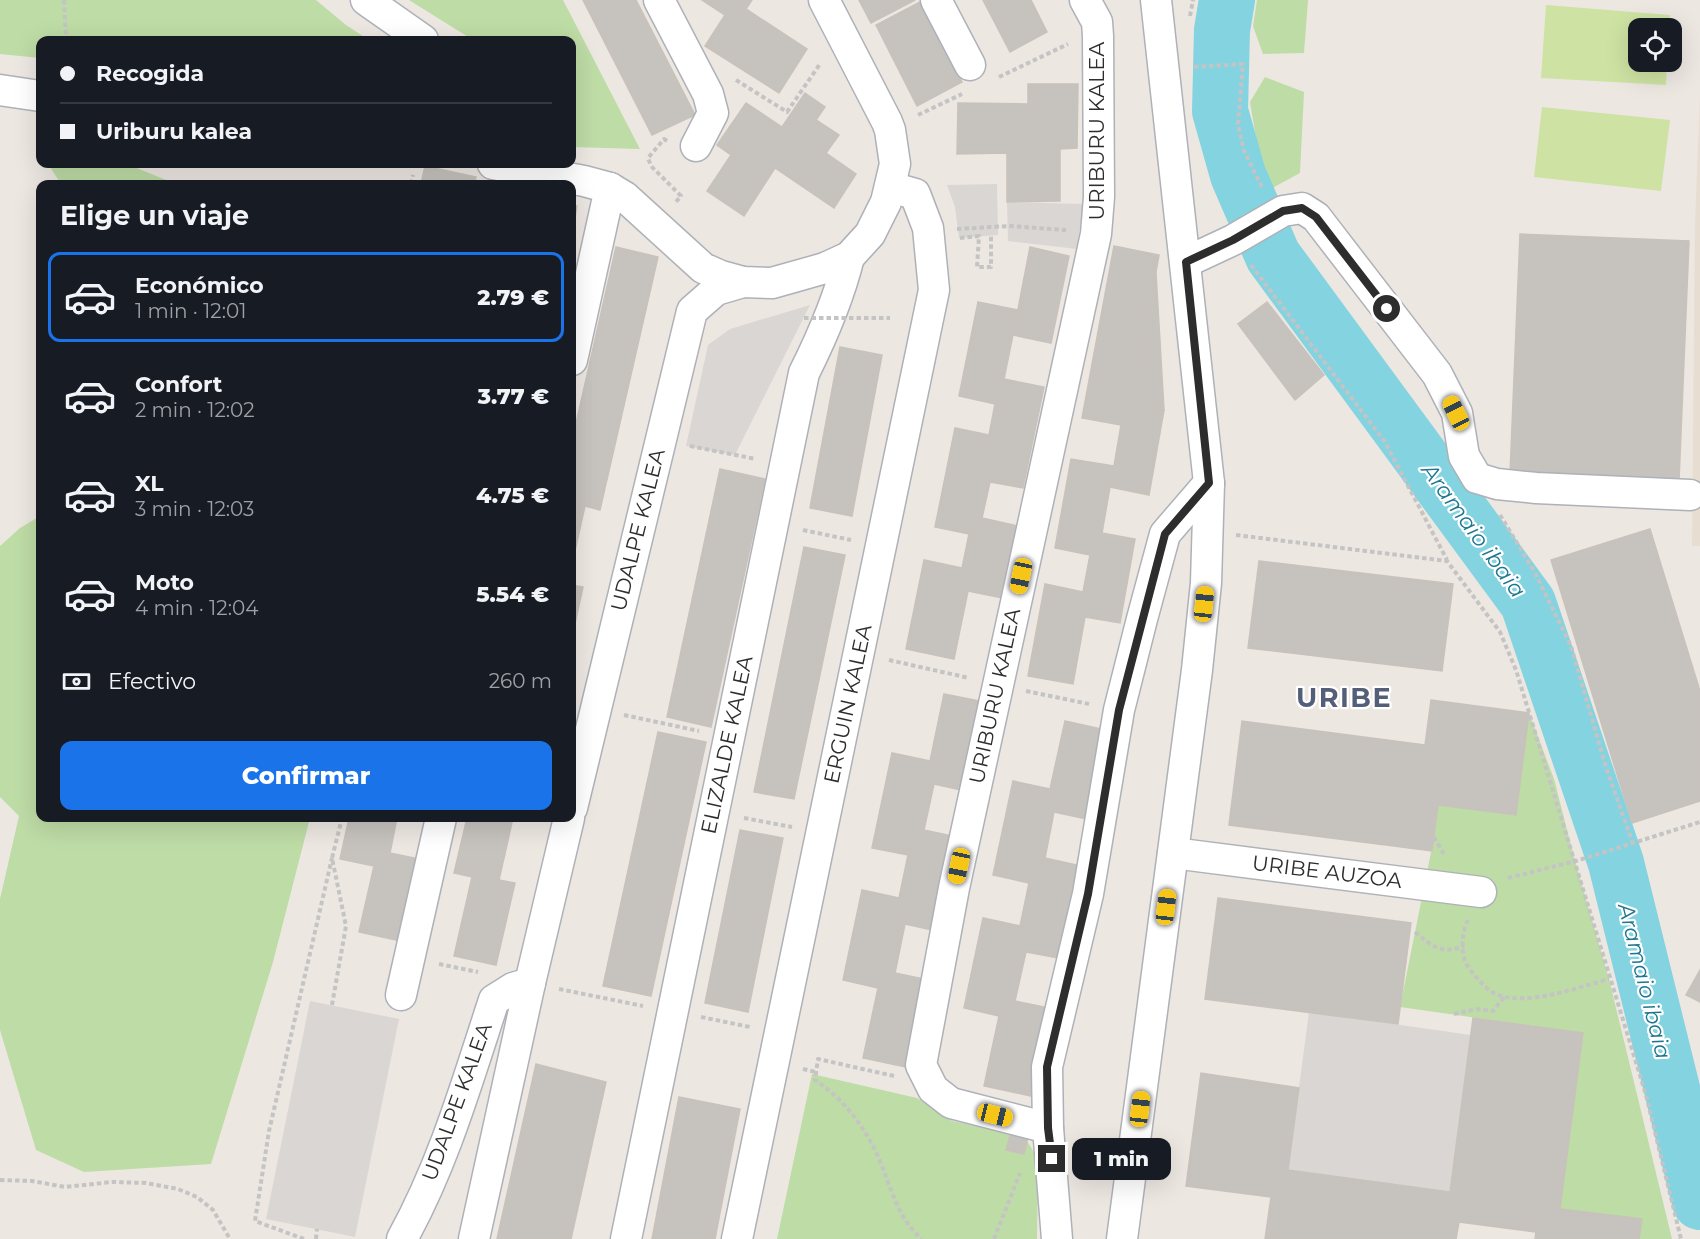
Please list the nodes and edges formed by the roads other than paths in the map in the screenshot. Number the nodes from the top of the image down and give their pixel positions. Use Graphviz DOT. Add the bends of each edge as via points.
graph roads {
  1 [pos="366,0"];
  2 [pos="658,0"];
  3 [pos="824,0"];
  4 [pos="936,0"];
  5 [pos="1085,0"];
  6 [pos="1156,0"];
  7 [pos="417,36"];
  8 [pos="970,64"];
  9 [pos="0,90"];
  10 [pos="36,95"];
  11 [pos="684,146"];
  12 [pos="505,168"];
  13 [pos="533,177"];
  14 [pos="554,180"];
  15 [pos="576,183"];
  16 [pos="890,187"];
  17 [pos="610,188"];
  18 [pos="849,257"];
  19 [pos="1186,262"];
  20 [pos="742,282"];
  21 [pos="576,342"];
  22 [pos="1209,483"];
  23 [pos="1690,495"];
  24 [pos="576,791"];
  25 [pos="440,822"];
  26 [pos="568,822"];
  27 [pos="1173,853"];
  28 [pos="1481,892"];
  29 [pos="530,983"];
  30 [pos="400,995"];
  31 [pos="1048,1128"];
  32 [pos="402,1239"];
  33 [pos="474,1239"];
  34 [pos="626,1239"];
  35 [pos="737,1239"];
  36 [pos="1057,1239"];
  37 [pos="1122,1239"];
  1 -- 7 [label="street"];
  2 -- 11 [label="street" via="708,94 713,113"];
  3 -- 16 [label="street" via="890,130 894,164"];
  4 -- 8 [label="street"];
  5 -- 31 [label="street, URIBURU KALEA" via="1097,22 1098,36 1096,234 954,888 921,1065 933,1089 951,1104"];
  6 -- 19 [label="street"];
  9 -- 10 [label="street"];
  12 -- 13 [label="street"];
  13 -- 14 [label="street"];
  15 -- 17 [label="street"];
  16 -- 18 [label="street" via="870,234"];
  16 -- 35 [label="street, ERGUIN KALEA" via="915,194 928,228 934,290"];
  17 -- 20 [label="street" via="703,268"];
  17 -- 21 [label="street"];
  18 -- 20 [label="street" via="772,283"];
  18 -- 34 [label="street, ELIZALDE KALEA" via="825,331 804,373"];
  19 -- 22 [label="street"];
  19 -- 23 [label="street" via="1233,240 1274,202 1302,208 1316,217 1437,374 1456,413 1464,456 1477,478 1536,488"];
  20 -- 24 [label="street, UDALPE KALEA" via="716,290 692,311"];
  22 -- 27 [label="street" via="1206,583"];
  22 -- 31 [label="street" via="1165,534 1119,710 1088,894 1047,1067"];
  25 -- 30 [label="street"];
  26 -- 29 [label="street, UDALPE KALEA"];
  27 -- 28 [label="street, URIBE AUZOA"];
  27 -- 37 [label="street"];
  29 -- 32 [label="street, UDALPE KALEA" via="494,1000 466,1090"];
  29 -- 33 [label="street, UDALPE KALEA"];
  31 -- 36 [label="street"];
}
